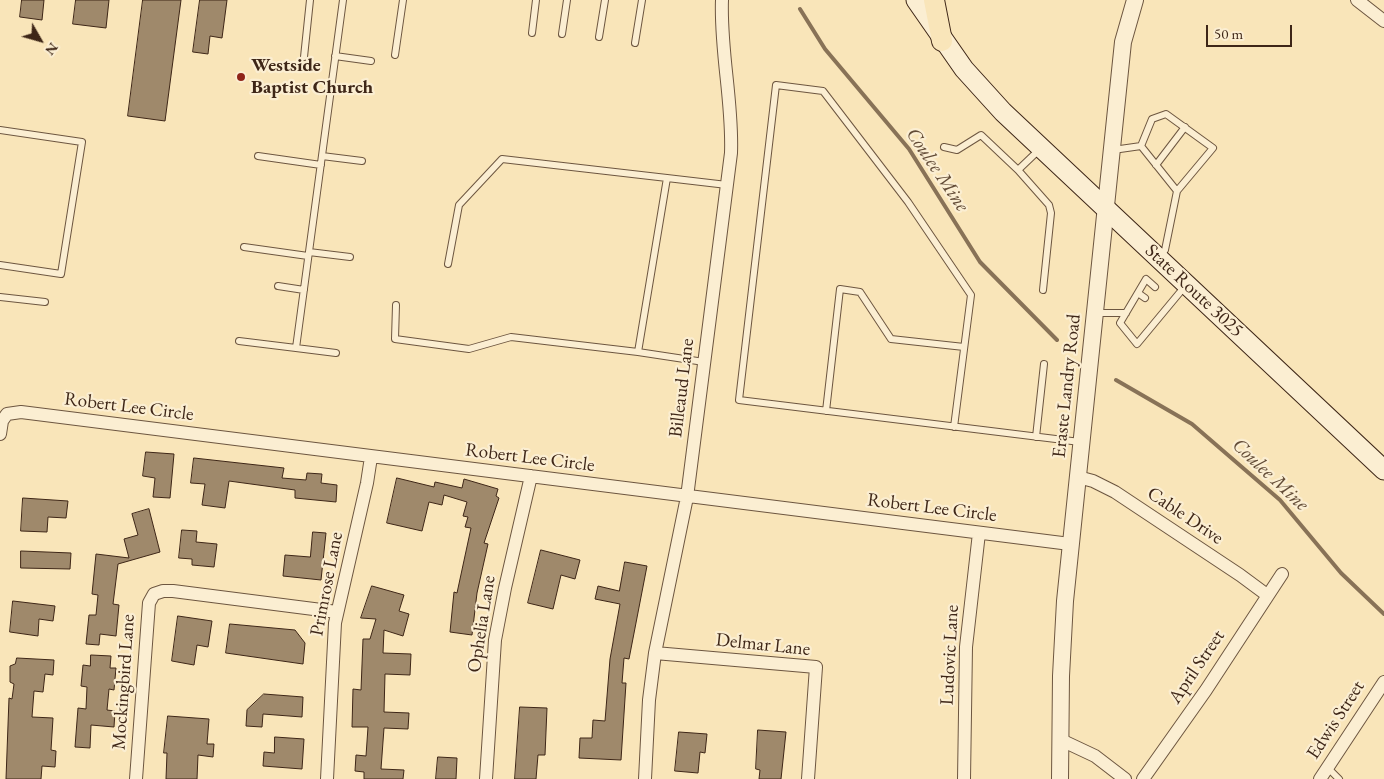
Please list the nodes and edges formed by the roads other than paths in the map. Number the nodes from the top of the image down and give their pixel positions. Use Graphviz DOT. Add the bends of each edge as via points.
graph roads {
  1 [pos="310,0"];
  2 [pos="343,0"];
  3 [pos="403,0"];
  4 [pos="536,0"];
  5 [pos="567,0"];
  6 [pos="605,0"];
  7 [pos="642,0"];
  8 [pos="722,0"];
  9 [pos="916,0"];
  10 [pos="934,0"];
  11 [pos="1135,0"];
  12 [pos="1357,0"];
  13 [pos="1384,21"];
  14 [pos="532,33"];
  15 [pos="562,34"];
  16 [pos="599,37"];
  17 [pos="942,41"];
  18 [pos="636,43"];
  19 [pos="395,55"];
  20 [pos="335,56"];
  21 [pos="304,57"];
  22 [pos="371,61"];
  23 [pos="1185,127"];
  24 [pos="0,130"];
  25 [pos="1141,146"];
  26 [pos="944,147"];
  27 [pos="1041,148"];
  28 [pos="1112,151"];
  29 [pos="258,156"];
  30 [pos="322,156"];
  31 [pos="362,161"];
  32 [pos="321,165"];
  33 [pos="1156,165"];
  34 [pos="1018,170"];
  35 [pos="666,178"];
  36 [pos="727,185"];
  37 [pos="1177,191"];
  38 [pos="1105,209"];
  39 [pos="244,247"];
  40 [pos="309,254"];
  41 [pos="350,258"];
  42 [pos="1159,258"];
  43 [pos="448,264"];
  44 [pos="0,265"];
  45 [pos="1187,284"];
  46 [pos="278,286"];
  47 [pos="1156,287"];
  48 [pos="304,290"];
  49 [pos="1043,290"];
  50 [pos="1138,293"];
  51 [pos="0,297"];
  52 [pos="1145,298"];
  53 [pos="45,302"];
  54 [pos="396,305"];
  55 [pos="1157,308"];
  56 [pos="1129,311"];
  57 [pos="1094,313"];
  58 [pos="1163,313"];
  59 [pos="1145,321"];
  60 [pos="1151,327"];
  61 [pos="239,341"];
  62 [pos="964,347"];
  63 [pos="296,348"];
  64 [pos="638,352"];
  65 [pos="336,353"];
  66 [pos="704,362"];
  67 [pos="1044,364"];
  68 [pos="826,411"];
  69 [pos="954,427"];
  70 [pos="0,434"];
  71 [pos="1036,437"];
  72 [pos="1081,442"];
  73 [pos="370,457"];
  74 [pos="1384,470"];
  75 [pos="531,476"];
  76 [pos="1078,478"];
  77 [pos="687,497"];
  78 [pos="979,533"];
  79 [pos="1070,544"];
  80 [pos="1282,574"];
  81 [pos="1267,595"];
  82 [pos="337,612"];
  83 [pos="655,653"];
  84 [pos="1384,682"];
  85 [pos="1061,740"];
  86 [pos="1328,768"];
  87 [pos="136,779"];
  88 [pos="327,779"];
  89 [pos="486,779"];
  90 [pos="645,779"];
  91 [pos="808,779"];
  92 [pos="964,779"];
  93 [pos="1060,779"];
  94 [pos="1125,779"];
  95 [pos="1143,779"];
  96 [pos="1320,779"];
  97 [pos="1339,779"];
  1 -- 21 [label="lane"];
  2 -- 20 [label="lane"];
  3 -- 19 [label="lane"];
  4 -- 14 [label="lane"];
  5 -- 15 [label="lane"];
  6 -- 16 [label="lane"];
  7 -- 18 [label="lane"];
  8 -- 36 [label="street, Billeaud Lane" via="732,129"];
  9 -- 17 [label="main road, State Route 3025"];
  10 -- 17 [label="main road"];
  11 -- 28 [label="street, Eraste Landry Road" via="1124,42"];
  12 -- 13 [label="street"];
  17 -- 27 [label="main road, State Route 3025" via="1003,112"];
  20 -- 22 [label="lane"];
  20 -- 30 [label="lane"];
  23 -- 25 [label="lane" via="1166,114 1152,119"];
  23 -- 33 [label="lane"];
  23 -- 37 [label="lane" via="1213,148"];
  24 -- 44 [label="lane" via="82,142 60,274"];
  25 -- 28 [label="lane"];
  25 -- 33 [label="lane"];
  26 -- 34 [label="lane" via="957,150 981,135"];
  27 -- 34 [label="lane"];
  27 -- 38 [label="main road, State Route 3025"];
  28 -- 38 [label="street, Eraste Landry Road"];
  29 -- 32 [label="lane"];
  30 -- 31 [label="lane"];
  30 -- 32 [label="lane"];
  32 -- 40 [label="lane"];
  33 -- 37 [label="lane"];
  34 -- 49 [label="lane" via="1049,205 1051,213"];
  35 -- 36 [label="lane"];
  35 -- 43 [label="lane" via="502,159 458,205"];
  35 -- 64 [label="lane"];
  36 -- 66 [label="street, Billeaud Lane"];
  37 -- 42 [label="lane" via="1165,250"];
  38 -- 42 [label="main road, State Route 3025"];
  38 -- 57 [label="street, Eraste Landry Road"];
  39 -- 40 [label="lane"];
  40 -- 41 [label="lane"];
  40 -- 48 [label="lane"];
  42 -- 45 [label="main road, State Route 3025"];
  45 -- 58 [label="lane" via="1170,298"];
  45 -- 74 [label="main road, State Route 3025"];
  46 -- 48 [label="lane"];
  47 -- 50 [label="lane" via="1146,279"];
  48 -- 63 [label="lane"];
  50 -- 52 [label="lane"];
  50 -- 56 [label="lane"];
  51 -- 53 [label="lane"];
  54 -- 64 [label="lane" via="395,339 469,349 511,337"];
  55 -- 58 [label="lane"];
  56 -- 57 [label="lane"];
  56 -- 60 [label="lane" via="1120,324 1137,344"];
  57 -- 72 [label="street, Eraste Landry Road"];
  58 -- 60 [label="lane"];
  59 -- 60 [label="lane"];
  61 -- 63 [label="lane"];
  62 -- 68 [label="lane" via="891,339 860,292 840,289"];
  62 -- 68 [label="lane" via="970,295 908,202 823,92 776,85 738,400"];
  62 -- 69 [label="lane"];
  63 -- 65 [label="lane"];
  64 -- 66 [label="lane"];
  66 -- 77 [label="street, Billeaud Lane"];
  67 -- 71 [label="lane"];
  68 -- 69 [label="lane"];
  69 -- 71 [label="lane"];
  70 -- 73 [label="street, Robert Lee Circle" via="4,418 20,412"];
  71 -- 72 [label="lane"];
  72 -- 76 [label="street, Eraste Landry Road"];
  73 -- 75 [label="street, Robert Lee Circle"];
  73 -- 82 [label="street, Primrose Lane"];
  75 -- 77 [label="street, Robert Lee Circle"];
  75 -- 89 [label="street, Ophelia Lane" via="496,640"];
  76 -- 79 [label="street, Eraste Landry Road"];
  76 -- 81 [label="street, Cable Drive" via="1093,481 1115,492"];
  77 -- 78 [label="street, Robert Lee Circle"];
  77 -- 83 [label="street, Billeaud Lane"];
  78 -- 79 [label="street, Robert Lee Circle"];
  78 -- 92 [label="street, Ludovic Lane" via="966,647"];
  79 -- 85 [label="street, Eraste Landry Road" via="1061,676"];
  80 -- 81 [label="street, April Street"];
  81 -- 95 [label="street, April Street" via="1206,690"];
  82 -- 87 [label="street, Mockingbird Lane" via="173,591 154,594 149,603"];
  82 -- 88 [label="street, Primrose Lane"];
  83 -- 90 [label="street, Billeaud Lane"];
  83 -- 91 [label="street, Delmar Lane" via="816,667"];
  84 -- 86 [label="street, Edwis Street"];
  85 -- 93 [label="street, Eraste Landry Road"];
  85 -- 94 [label="street" via="1095,756"];
  86 -- 96 [label="street, Edwis Street"];
  86 -- 97 [label="lane"];
}
